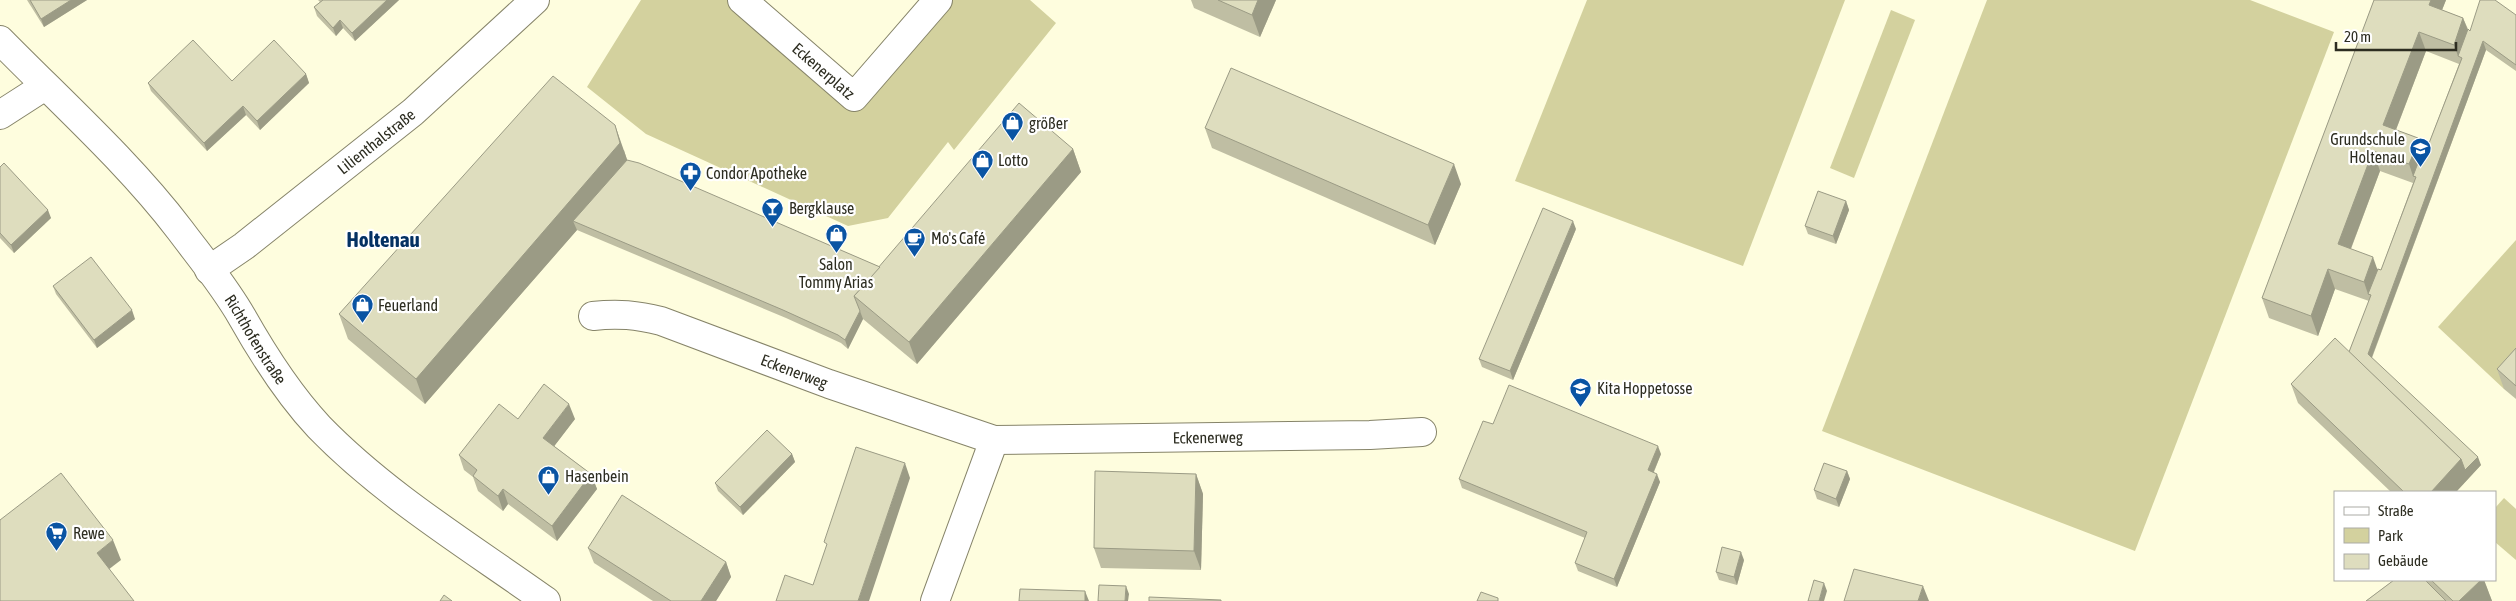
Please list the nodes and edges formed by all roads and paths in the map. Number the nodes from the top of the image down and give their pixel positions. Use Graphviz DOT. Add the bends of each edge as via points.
graph roads {
  1 [pos="534,0"];
  2 [pos="742,0"];
  3 [pos="938,0"];
  4 [pos="0,40"];
  5 [pos="45,86"];
  6 [pos="0,116"];
  7 [pos="209,270"];
  8 [pos="593,316"];
  9 [pos="1422,432"];
  10 [pos="994,440"];
  11 [pos="546,601"];
  12 [pos="935,601"];
  1 -- 7 [label="street, Lilienthalstraße" via="413,112"];
  2 -- 3 [label="street, Eckenerplatz" via="854,97"];
  4 -- 5 [label="street, Richthofenstraße"];
  5 -- 6 [label="street"];
  5 -- 7 [label="street, Richthofenstraße" via="141,185"];
  7 -- 11 [label="street, Richthofenstraße" via="282,380 321,429 412,505"];
  8 -- 10 [label="street, Eckenerweg" via="633,314 661,321 829,384"];
  9 -- 10 [label="street, Eckenerweg" via="1351,436"];
  10 -- 12 [label="street"];
}
